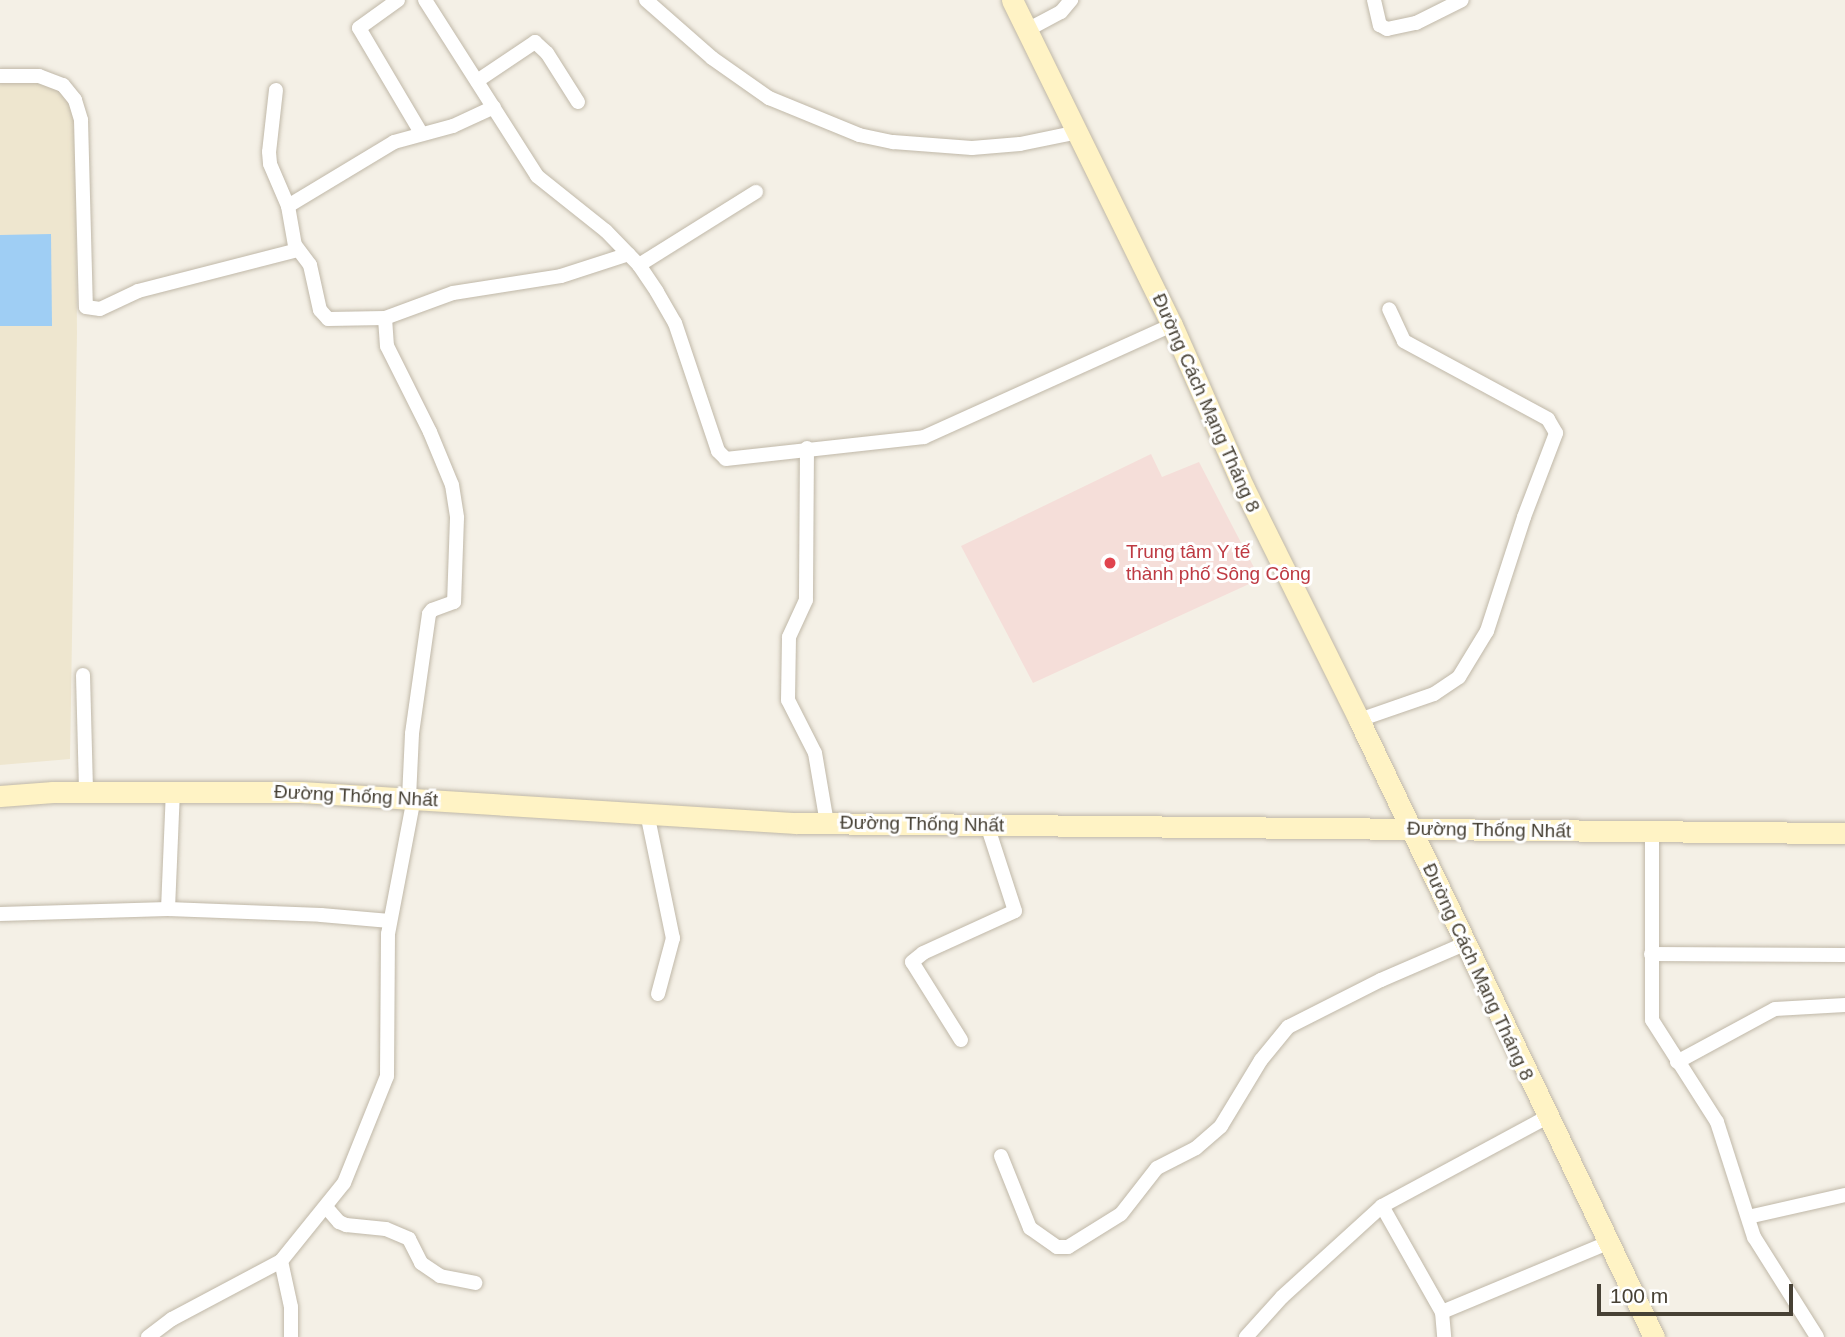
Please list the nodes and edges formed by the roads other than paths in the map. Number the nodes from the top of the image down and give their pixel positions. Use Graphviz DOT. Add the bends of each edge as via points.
graph roads {
  1 [pos="398,0"];
  2 [pos="425,0"];
  3 [pos="646,0"];
  4 [pos="1012,0"];
  5 [pos="1071,0"];
  6 [pos="1374,0"];
  7 [pos="1462,0"];
  8 [pos="1027,30"];
  9 [pos="0,76"];
  10 [pos="477,81"];
  11 [pos="276,90"];
  12 [pos="578,102"];
  13 [pos="494,107"];
  14 [pos="1078,132"];
  15 [pos="421,133"];
  16 [pos="756,192"];
  17 [pos="288,206"];
  18 [pos="298,250"];
  19 [pos="629,254"];
  20 [pos="639,265"];
  21 [pos="1389,309"];
  22 [pos="385,318"];
  23 [pos="1172,325"];
  24 [pos="807,448"];
  25 [pos="83,675"];
  26 [pos="1359,720"];
  27 [pos="86,792"];
  28 [pos="173,792"];
  29 [pos="0,796"];
  30 [pos="411,798"];
  31 [pos="647,813"];
  32 [pos="827,823"];
  33 [pos="987,825"];
  34 [pos="1412,829"];
  35 [pos="1652,831"];
  36 [pos="1845,833"];
  37 [pos="168,909"];
  38 [pos="0,914"];
  39 [pos="390,921"];
  40 [pos="1464,944"];
  41 [pos="1651,954"];
  42 [pos="1845,955"];
  43 [pos="658,994"];
  44 [pos="1845,1005"];
  45 [pos="961,1040"];
  46 [pos="1677,1062"];
  47 [pos="1547,1117"];
  48 [pos="1001,1156"];
  49 [pos="1845,1195"];
  50 [pos="1382,1206"];
  51 [pos="326,1207"];
  52 [pos="1748,1217"];
  53 [pos="1608,1243"];
  54 [pos="281,1261"];
  55 [pos="475,1283"];
  56 [pos="1442,1312"];
  57 [pos="148,1337"];
  58 [pos="291,1337"];
  59 [pos="1246,1337"];
  60 [pos="1444,1337"];
  61 [pos="1654,1337"];
  62 [pos="1817,1337"];
  1 -- 15 [label="street" via="359,28"];
  2 -- 10 [label="street"];
  3 -- 14 [label="street" via="712,58 769,98 859,135 972,148"];
  4 -- 8 [label="street, Đường Cách Mạng Tháng 8"];
  5 -- 8 [label="street" via="1061,12"];
  6 -- 7 [label="street" via="1380,24 1387,29 1416,23"];
  8 -- 14 [label="street, Đường Cách Mạng Tháng 8"];
  9 -- 18 [label="street" via="39,76 63,85 75,100 81,120 86,307 100,309 138,291"];
  10 -- 12 [label="street" via="535,42"];
  10 -- 13 [label="street"];
  11 -- 17 [label="street" via="270,164"];
  13 -- 15 [label="street" via="453,126"];
  13 -- 19 [label="street" via="537,176"];
  14 -- 23 [label="street, Đường Cách Mạng Tháng 8"];
  15 -- 17 [label="street" via="394,142"];
  16 -- 20 [label="street"];
  17 -- 18 [label="street"];
  18 -- 22 [label="street" via="310,265 324,317"];
  19 -- 20 [label="street"];
  19 -- 22 [label="street" via="561,276 453,293"];
  20 -- 24 [label="street" via="675,323 720,456 732,460"];
  21 -- 26 [label="street" via="1404,341 1548,419 1556,433 1487,631 1460,677 1434,694"];
  22 -- 30 [label="street" via="387,346 452,485 457,518 454,602 429,614 412,734"];
  23 -- 24 [label="street" via="933,434"];
  23 -- 26 [label="street, Đường Cách Mạng Tháng 8" via="1244,488"];
  24 -- 32 [label="street" via="806,600 789,637 788,700 815,753"];
  25 -- 27 [label="street"];
  26 -- 34 [label="street, Đường Cách Mạng Tháng 8"];
  27 -- 28 [label="street, Đường Thống Nhất"];
  27 -- 29 [label="street, Đường Thống Nhất"];
  28 -- 30 [label="street, Đường Thống Nhất"];
  28 -- 37 [label="street"];
  30 -- 31 [label="street, Đường Thống Nhất"];
  30 -- 39 [label="street"];
  31 -- 32 [label="street, Đường Thống Nhất"];
  31 -- 43 [label="street" via="673,937"];
  32 -- 33 [label="street, Đường Thống Nhất"];
  33 -- 34 [label="street, Đường Thống Nhất"];
  33 -- 45 [label="street" via="1015,911 912,962"];
  34 -- 35 [label="street, Đường Thống Nhất"];
  34 -- 40 [label="street, Đường Cách Mạng Tháng 8"];
  35 -- 36 [label="street, Đường Thống Nhất"];
  35 -- 41 [label="street"];
  37 -- 38 [label="street"];
  37 -- 39 [label="street"];
  39 -- 51 [label="street" via="387,1076 344,1183"];
  40 -- 47 [label="street, Đường Cách Mạng Tháng 8"];
  40 -- 48 [label="street" via="1288,1027 1261,1060 1221,1126 1196,1148 1157,1168 1121,1213 1068,1247 1057,1247 1030,1228"];
  41 -- 42 [label="street"];
  41 -- 46 [label="street" via="1651,1020"];
  44 -- 46 [label="street" via="1775,1009"];
  46 -- 52 [label="street" via="1717,1122"];
  47 -- 50 [label="street"];
  47 -- 53 [label="street, Đường Cách Mạng Tháng 8"];
  49 -- 52 [label="street"];
  50 -- 56 [label="street"];
  50 -- 59 [label="street" via="1282,1297"];
  51 -- 54 [label="street"];
  51 -- 55 [label="street" via="346,1225 386,1229 409,1239 421,1263 440,1276"];
  52 -- 62 [label="street" via="1759,1247"];
  53 -- 56 [label="street"];
  53 -- 61 [label="street, Đường Cách Mạng Tháng 8"];
  54 -- 57 [label="street" via="172,1319"];
  54 -- 58 [label="street" via="291,1307"];
  56 -- 60 [label="street"];
}
